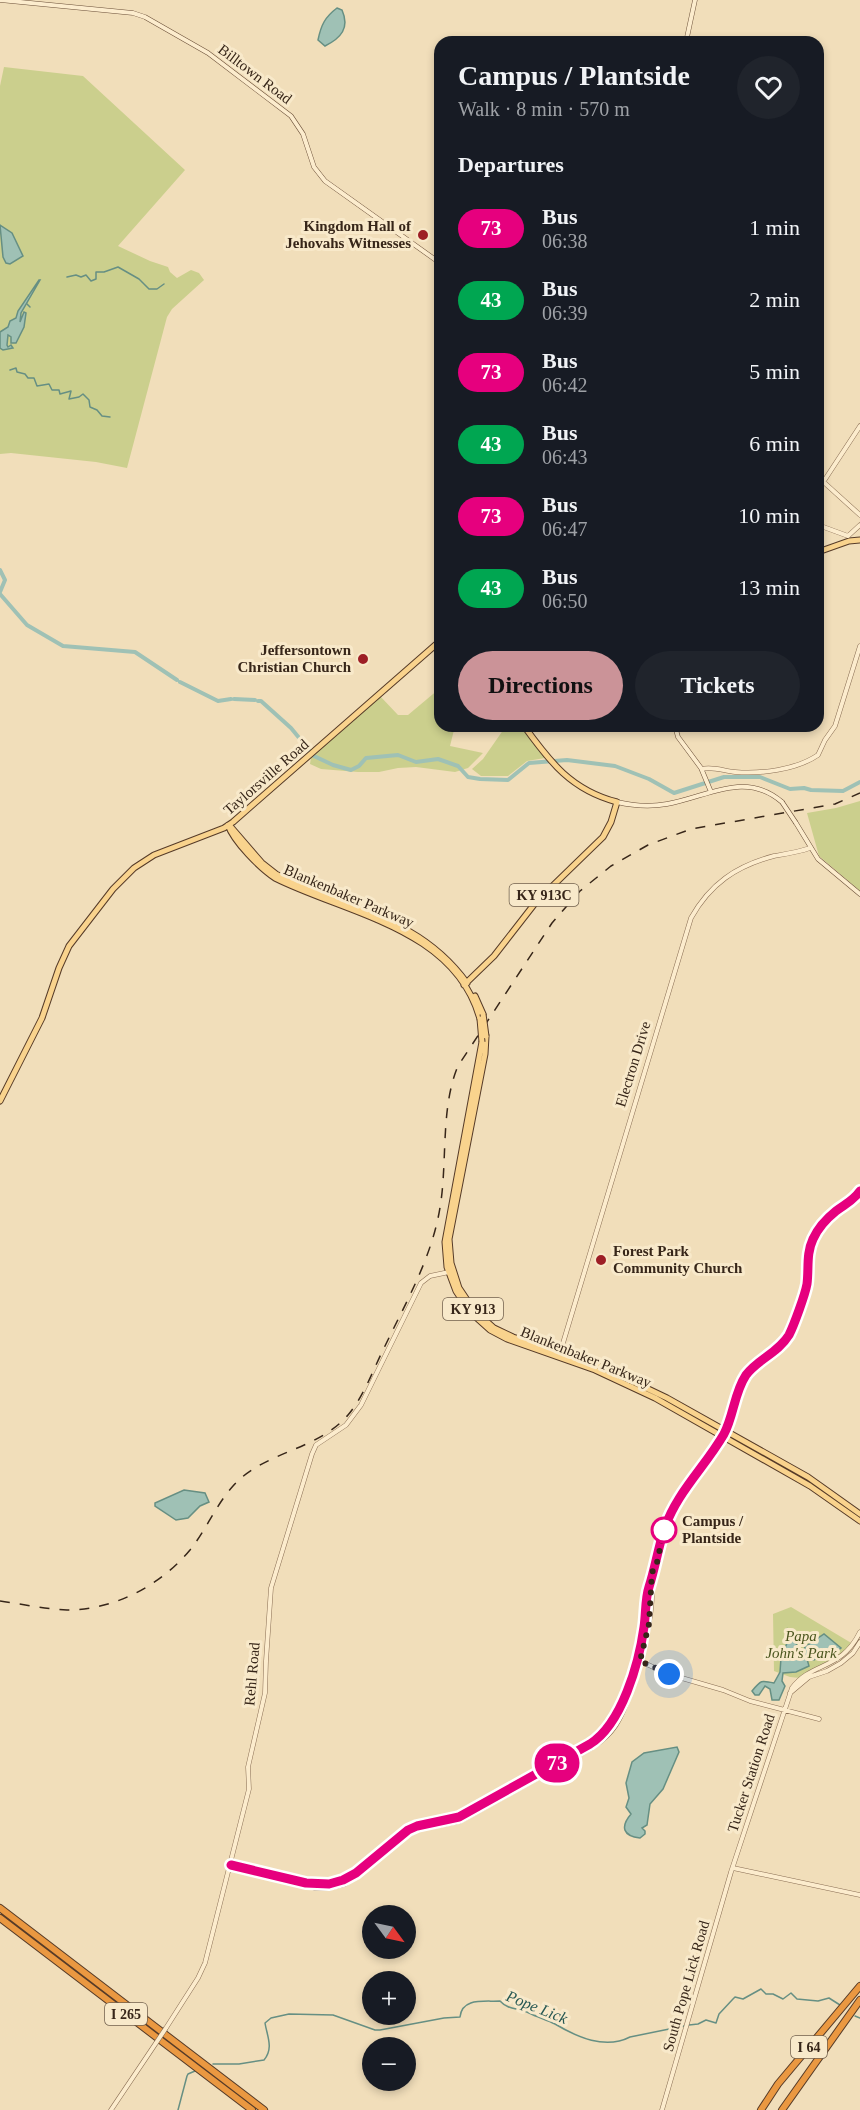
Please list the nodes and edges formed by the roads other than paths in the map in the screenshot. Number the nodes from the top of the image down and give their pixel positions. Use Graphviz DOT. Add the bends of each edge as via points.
graph roads {
  1 [pos="0,0"];
  2 [pos="695,0"];
  3 [pos="687,36"];
  4 [pos="434,259"];
  5 [pos="860,426"];
  6 [pos="824,480"];
  7 [pos="824,483"];
  8 [pos="860,514"];
  9 [pos="860,525"];
  10 [pos="824,528"];
  11 [pos="849,538"];
  12 [pos="860,540"];
  13 [pos="824,549"];
  14 [pos="434,646"];
  15 [pos="860,646"];
  16 [pos="528,732"];
  17 [pos="677,732"];
  18 [pos="702,770"];
  19 [pos="711,792"];
  20 [pos="617,802"];
  21 [pos="228,825"];
  22 [pos="810,848"];
  23 [pos="860,894"];
  24 [pos="465,983"];
  25 [pos="481,1016"];
  26 [pos="0,1101"];
  27 [pos="860,1191"];
  28 [pos="450,1271"];
  29 [pos="559,1354"];
  30 [pos="722,1433"];
  31 [pos="860,1514"];
  32 [pos="860,1521"];
  33 [pos="860,1632"];
  34 [pos="860,1642"];
  35 [pos="638,1660"];
  36 [pos="790,1694"];
  37 [pos="784,1710"];
  38 [pos="819,1719"];
  39 [pos="231,1865"];
  40 [pos="733,1868"];
  41 [pos="860,1895"];
  42 [pos="0,1908"];
  43 [pos="0,1918"];
  44 [pos="860,1986"];
  45 [pos="860,2000"];
  46 [pos="111,2110"];
  47 [pos="252,2110"];
  48 [pos="264,2110"];
  49 [pos="662,2110"];
  50 [pos="761,2110"];
  51 [pos="782,2110"];
  1 -- 4 [label="street, Billtown Road" via="133,13 208,53 295,121 314,167 325,181"];
  2 -- 3 [label="street"];
  5 -- 6 [label="street"];
  7 -- 8 [label="street"];
  9 -- 11 [label="street"];
  10 -- 11 [label="street"];
  11 -- 12 [label="main road"];
  11 -- 13 [label="main road"];
  14 -- 21 [label="main road, Taylorsville Road"];
  15 -- 18 [label="street" via="835,728 818,755 789,768"];
  16 -- 20 [label="main road" via="550,761 578,786"];
  17 -- 18 [label="street"];
  18 -- 19 [label="street"];
  19 -- 20 [label="street" via="658,805"];
  19 -- 22 [label="street, bridge" via="746,786 766,791 782,802"];
  20 -- 24 [label="main road, KY 913C" via="603,837 536,902 494,956"];
  21 -- 24 [label="main road, Blankenbaker Parkway / KY 913" via="276,874 409,930 440,952"];
  21 -- 26 [label="main road, Taylorsville Road" via="154,855 126,874 113,889 69,946 42,1018"];
  22 -- 23 [label="street"];
  22 -- 29 [label="street, Electron Drive" via="739,868 713,887 691,918"];
  24 -- 25 [label="main road, Blankenbaker Parkway / KY 913" via="478,1002"];
  25 -- 28 [label="main road, Blankenbaker Parkway / KY 913, bridge" via="485,1054 451,1229"];
  25 -- 28 [label="main road, Blankenbaker Parkway / KY 913, bridge" via="482,1042 446,1234 445,1254"];
  27 -- 30 [label="street" via="826,1220 814,1238 808,1256 807,1287 796,1325 776,1350 748,1372"];
  28 -- 29 [label="main road, Blankenbaker Parkway / KY 913" via="465,1306 490,1330"];
  28 -- 39 [label="street, Rehl Road" via="421,1283 361,1405 344,1427 314,1449 271,1588 265,1696"];
  29 -- 30 [label="main road, Blankenbaker Parkway / KY 913"];
  30 -- 31 [label="main road, Blankenbaker Parkway / KY 913" via="808,1477"];
  30 -- 32 [label="main road, Blankenbaker Parkway / KY 913"];
  30 -- 35 [label="street" via="666,1516 656,1545"];
  33 -- 36 [label="street" via="843,1656 804,1676"];
  34 -- 36 [label="street" via="841,1663 805,1679"];
  35 -- 37 [label="street, Tucker Station Road"];
  35 -- 39 [label="street" via="621,1715 593,1748 460,1821 406,1835 345,1884 315,1888"];
  36 -- 37 [label="street"];
  37 -- 38 [label="street"];
  37 -- 40 [label="street, Tucker Station Road"];
  39 -- 46 [label="street, Rehl Road, bridge" via="198,1978"];
  40 -- 41 [label="street"];
  40 -- 49 [label="street, South Pope Lick Road"];
  42 -- 48 [label="highway, I 265"];
  43 -- 47 [label="highway, I 265"];
  44 -- 50 [label="highway, I 64"];
  45 -- 51 [label="highway, I 64"];
}
